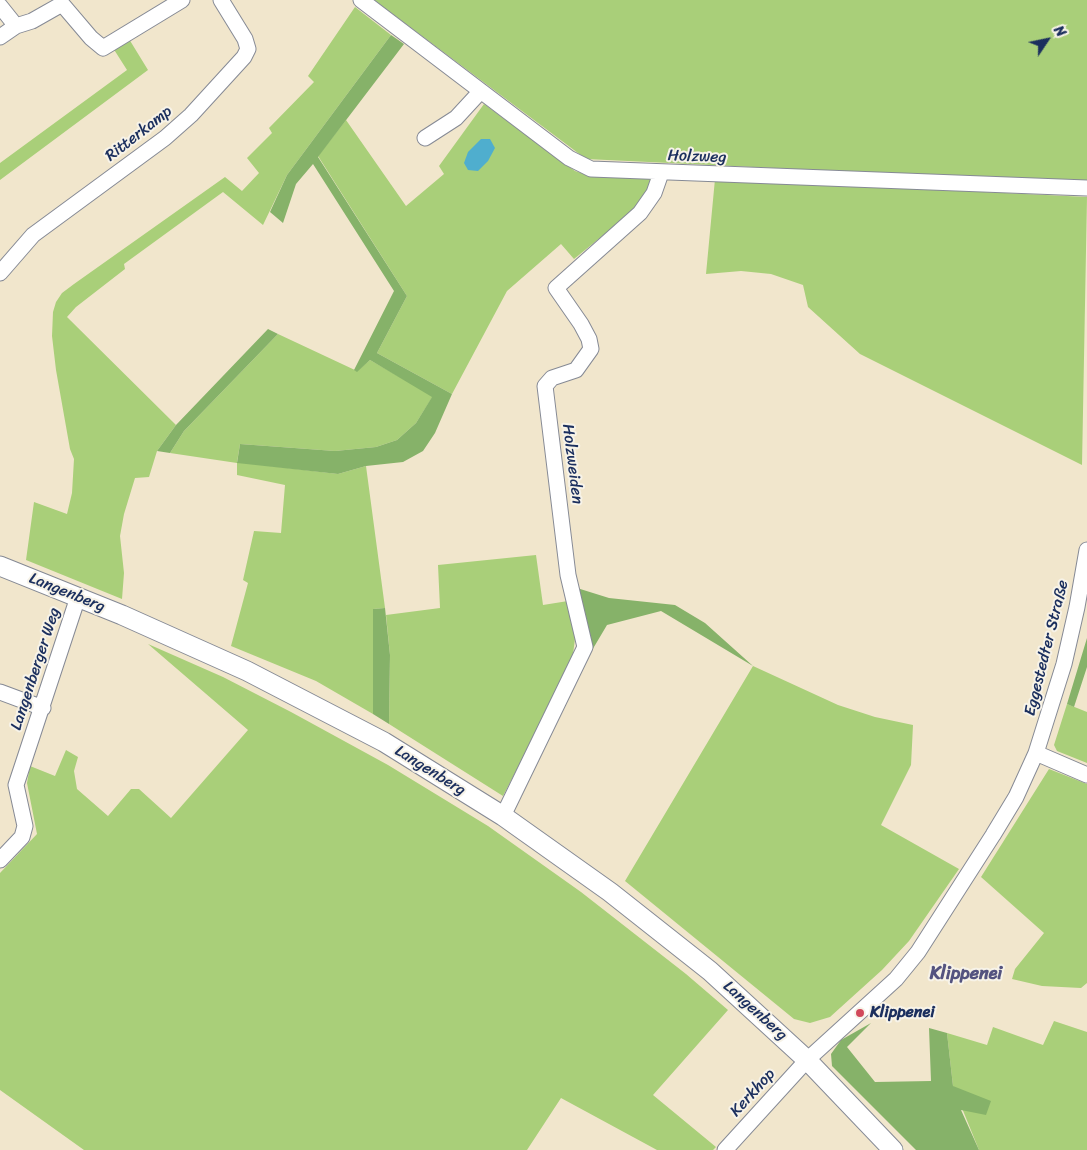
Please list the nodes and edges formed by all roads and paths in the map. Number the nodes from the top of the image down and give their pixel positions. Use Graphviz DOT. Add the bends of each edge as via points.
graph roads {
  1 [pos="182,0"];
  2 [pos="221,0"];
  3 [pos="362,0"];
  4 [pos="0,6"];
  5 [pos="16,26"];
  6 [pos="0,37"];
  7 [pos="480,92"];
  8 [pos="425,138"];
  9 [pos="661,172"];
  10 [pos="1087,188"];
  11 [pos="0,272"];
  12 [pos="1087,550"];
  13 [pos="0,566"];
  14 [pos="78,597"];
  15 [pos="0,692"];
  16 [pos="43,708"];
  17 [pos="1036,754"];
  18 [pos="1087,775"];
  19 [pos="503,816"];
  20 [pos="0,860"];
  21 [pos="808,1060"];
  22 [pos="725,1150"];
  23 [pos="893,1150"];
  1 -- 5 [label="street" via="103,48 62,4"];
  2 -- 11 [label="street, Ritterkamp" via="245,39 248,49 244,57 178,126 32,235"];
  3 -- 7 [label="street, Holzweg"];
  4 -- 5 [label="street"];
  5 -- 6 [label="street"];
  7 -- 8 [label="street" via="456,118"];
  7 -- 9 [label="street, Holzweg" via="569,158 591,169"];
  9 -- 10 [label="street, Holzweg"];
  9 -- 19 [label="street, Holzweiden" via="654,193 640,213 556,288 581,324 591,349 576,370 552,378 545,386 568,575 585,647"];
  12 -- 17 [label="street, Eggestedter Straße" via="1078,607"];
  13 -- 14 [label="main road, Langenberg"];
  14 -- 16 [label="street, Langenberger Weg"];
  14 -- 19 [label="main road, Langenberg" via="256,676 384,742"];
  15 -- 16 [label="street"];
  16 -- 20 [label="street, Langenberger Weg" via="16,784 25,826 22,837"];
  17 -- 18 [label="street"];
  17 -- 21 [label="street" via="1011,805 918,952 896,979"];
  19 -- 21 [label="main road, Langenberg" via="670,938"];
  21 -- 22 [label="street, Kerkhop"];
  21 -- 23 [label="main road, Langenberg"];
}
